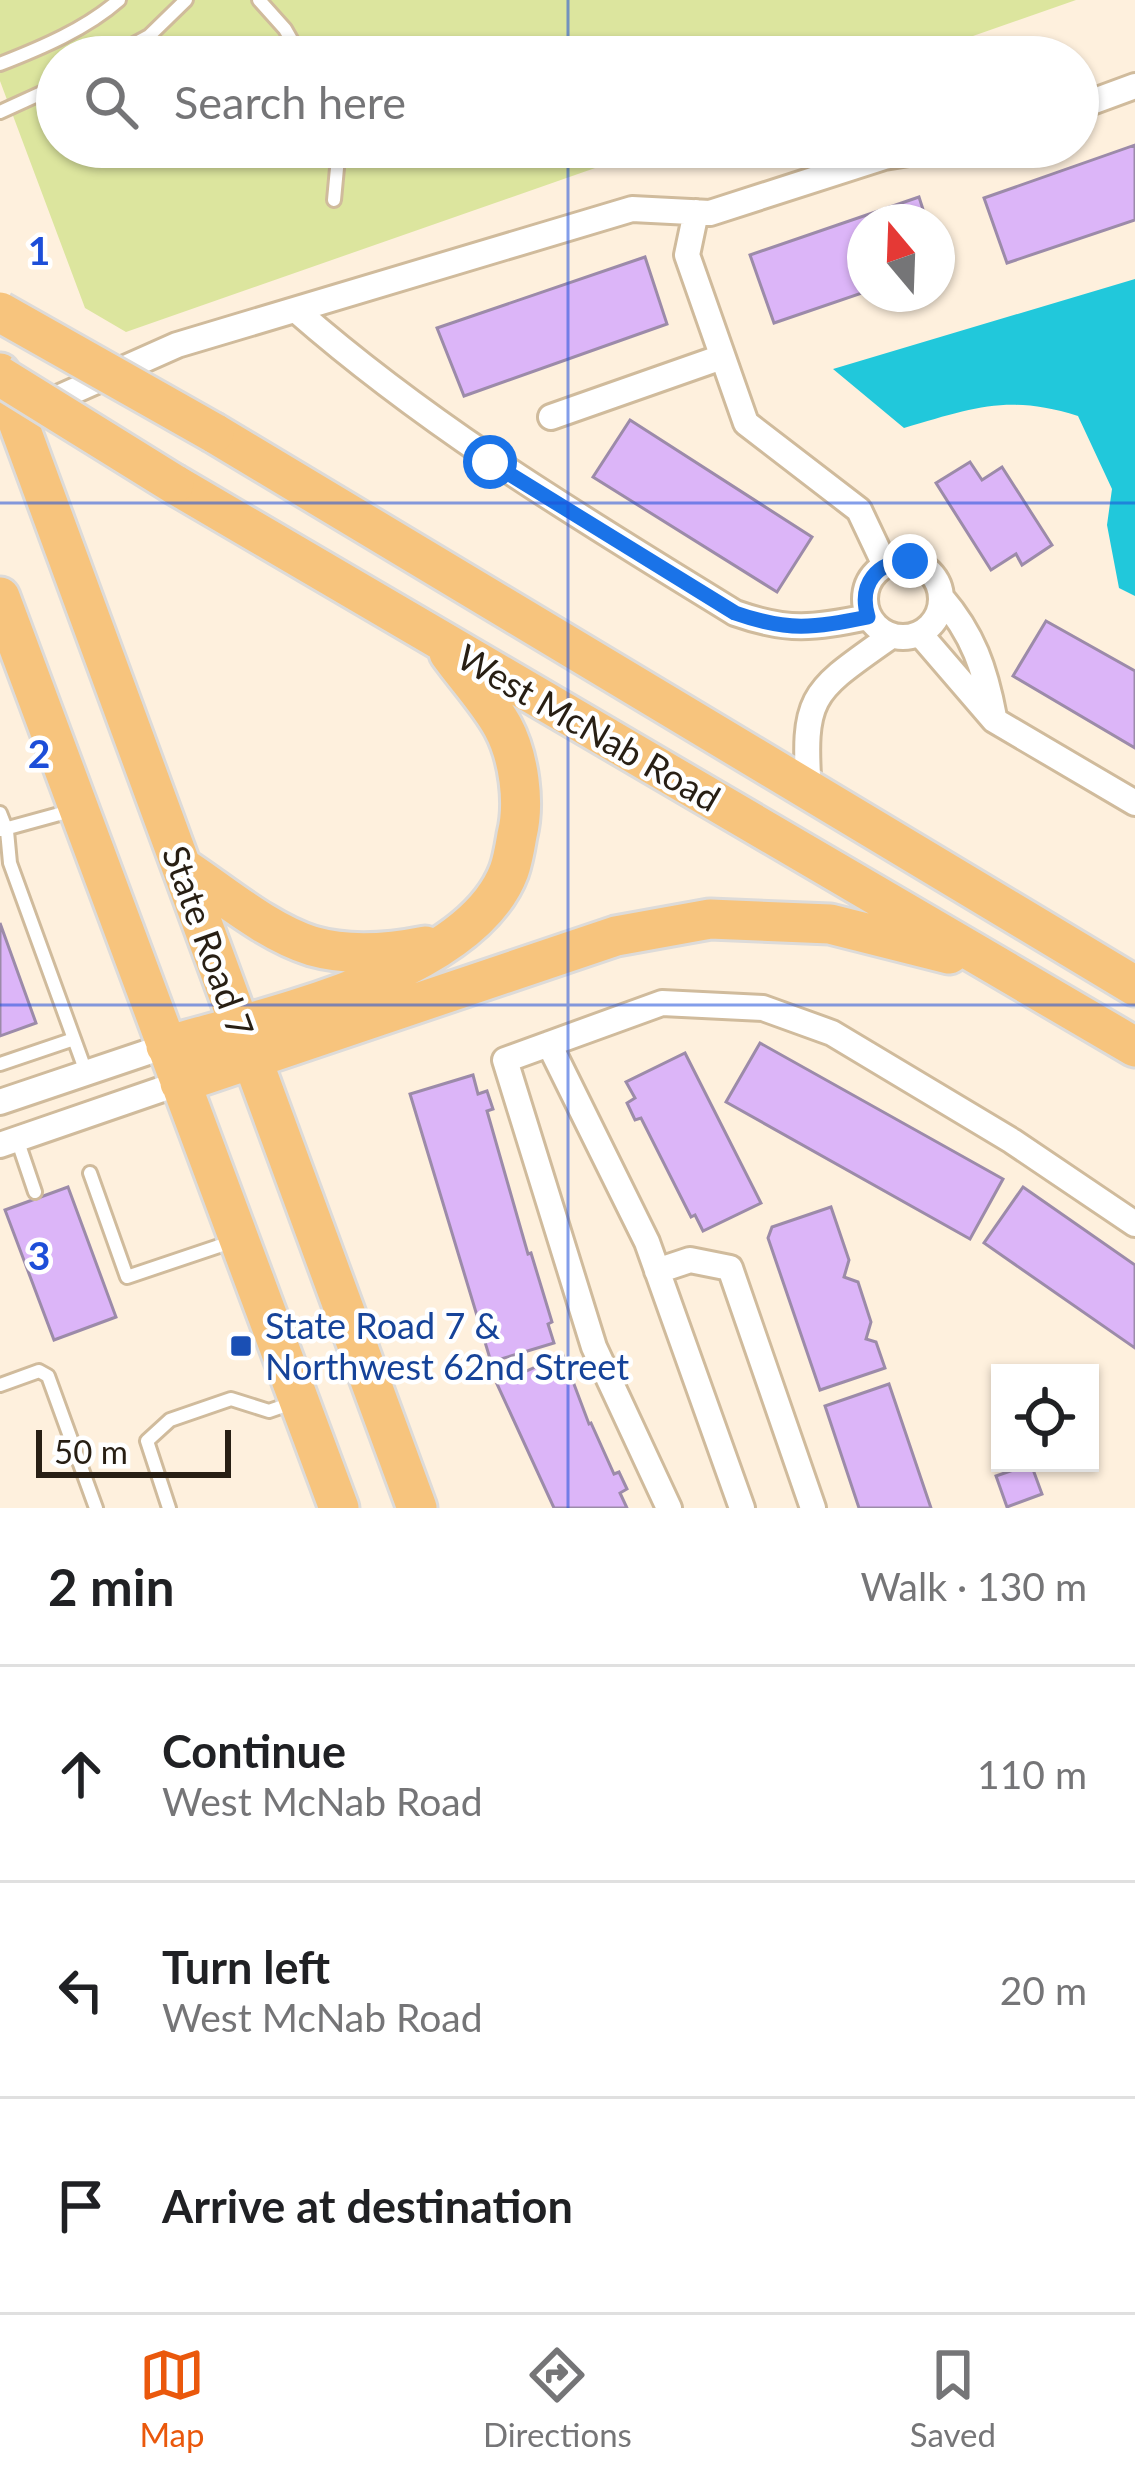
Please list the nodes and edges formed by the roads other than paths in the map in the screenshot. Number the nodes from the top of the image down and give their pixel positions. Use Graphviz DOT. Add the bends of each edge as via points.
graph roads {
  1 [pos="119,0"];
  2 [pos="186,0"];
  3 [pos="259,0"];
  4 [pos="62,36"];
  5 [pos="149,36"];
  6 [pos="289,36"];
  7 [pos="36,50"];
  8 [pos="0,64"];
  9 [pos="1135,86"];
  10 [pos="36,96"];
  11 [pos="1099,99"];
  12 [pos="0,112"];
  13 [pos="337,168"];
  14 [pos="850,168"];
  15 [pos="334,200"];
  16 [pos="696,212"];
  17 [pos="297,311"];
  18 [pos="0,312"];
  19 [pos="722,357"];
  20 [pos="0,375"];
  21 [pos="16,417"];
  22 [pos="550,417"];
  23 [pos="885,565"];
  24 [pos="0,597"];
  25 [pos="941,597"];
  26 [pos="868,617"];
  27 [pos="920,634"];
  28 [pos="891,636"];
  29 [pos="439,639"];
  30 [pos="994,720"];
  31 [pos="809,792"];
  32 [pos="1135,803"];
  33 [pos="80,808"];
  34 [pos="0,813"];
  35 [pos="3,830"];
  36 [pos="182,867"];
  37 [pos="448,941"];
  38 [pos="995,965"];
  39 [pos="1135,986"];
  40 [pos="74,1039"];
  41 [pos="246,1042"];
  42 [pos="549,1044"];
  43 [pos="166,1046"];
  44 [pos="1135,1047"];
  45 [pos="0,1064"];
  46 [pos="86,1072"];
  47 [pos="180,1083"];
  48 [pos="0,1102"];
  49 [pos="8,1142"];
  50 [pos="90,1174"];
  51 [pos="35,1192"];
  52 [pos="1135,1224"];
  53 [pos="238,1239"];
  54 [pos="657,1270"];
  55 [pos="0,1385"];
  56 [pos="298,1401"];
  57 [pos="96,1508"];
  58 [pos="169,1508"];
  59 [pos="339,1508"];
  60 [pos="417,1508"];
  61 [pos="669,1508"];
  62 [pos="742,1508"];
  63 [pos="813,1508"];
  1 -- 4 [label="lane"];
  2 -- 5 [label="lane"];
  3 -- 6 [label="lane"];
  7 -- 8 [label="lane"];
  9 -- 11 [label="street"];
  10 -- 12 [label="lane"];
  13 -- 15 [label="lane"];
  14 -- 16 [label="street"];
  16 -- 17 [label="street" via="632,208"];
  16 -- 19 [label="street" via="687,255"];
  17 -- 21 [label="street" via="177,345"];
  17 -- 26 [label="street" via="490,462 735,613 777,628"];
  18 -- 31 [label="main road, West McNab Road, bridge"];
  19 -- 22 [label="street"];
  19 -- 23 [label="street" via="746,424 859,510"];
  20 -- 21 [label="main road, State Road 7"];
  20 -- 29 [label="main road, West McNab Road, bridge"];
  21 -- 36 [label="main road, State Road 7"];
  23 -- 25 [label="street" via="922,566"];
  23 -- 26 [label="street" via="864,593"];
  24 -- 33 [label="main road"];
  25 -- 27 [label="street" via="937,619"];
  25 -- 30 [label="street" via="985,668"];
  26 -- 28 [label="street"];
  27 -- 28 [label="street"];
  27 -- 30 [label="street"];
  28 -- 31 [label="street" via="812,703 805,730"];
  29 -- 37 [label="main road" via="505,729 520,784 508,874"];
  29 -- 38 [label="main road, West McNab Road"];
  30 -- 32 [label="street"];
  31 -- 39 [label="main road, West McNab Road"];
  33 -- 35 [label="lane"];
  33 -- 43 [label="main road"];
  34 -- 35 [label="lane"];
  35 -- 40 [label="lane"];
  36 -- 37 [label="main road" via="313,946 388,953"];
  36 -- 41 [label="main road, State Road 7"];
  37 -- 41 [label="main road"];
  38 -- 41 [label="main road" via="830,925 710,920 616,936"];
  38 -- 44 [label="main road, West McNab Road"];
  40 -- 45 [label="lane"];
  40 -- 46 [label="lane"];
  41 -- 43 [label="main road"];
  41 -- 47 [label="main road"];
  41 -- 60 [label="main road, State Road 7"];
  42 -- 52 [label="street" via="662,1003 764,1008 832,1033"];
  42 -- 54 [label="street"];
  42 -- 61 [label="street" via="505,1060 594,1347"];
  43 -- 46 [label="street"];
  43 -- 47 [label="main road"];
  46 -- 48 [label="street"];
  47 -- 49 [label="street"];
  47 -- 53 [label="main road"];
  49 -- 51 [label="lane"];
  50 -- 53 [label="lane" via="127,1277"];
  53 -- 56 [label="main road"];
  54 -- 62 [label="street"];
  54 -- 63 [label="street" via="690,1260 730,1268"];
  55 -- 57 [label="lane" via="39,1371 48,1376"];
  56 -- 58 [label="lane" via="269,1411 231,1399 170,1420 147,1442"];
  56 -- 59 [label="main road"];
}
